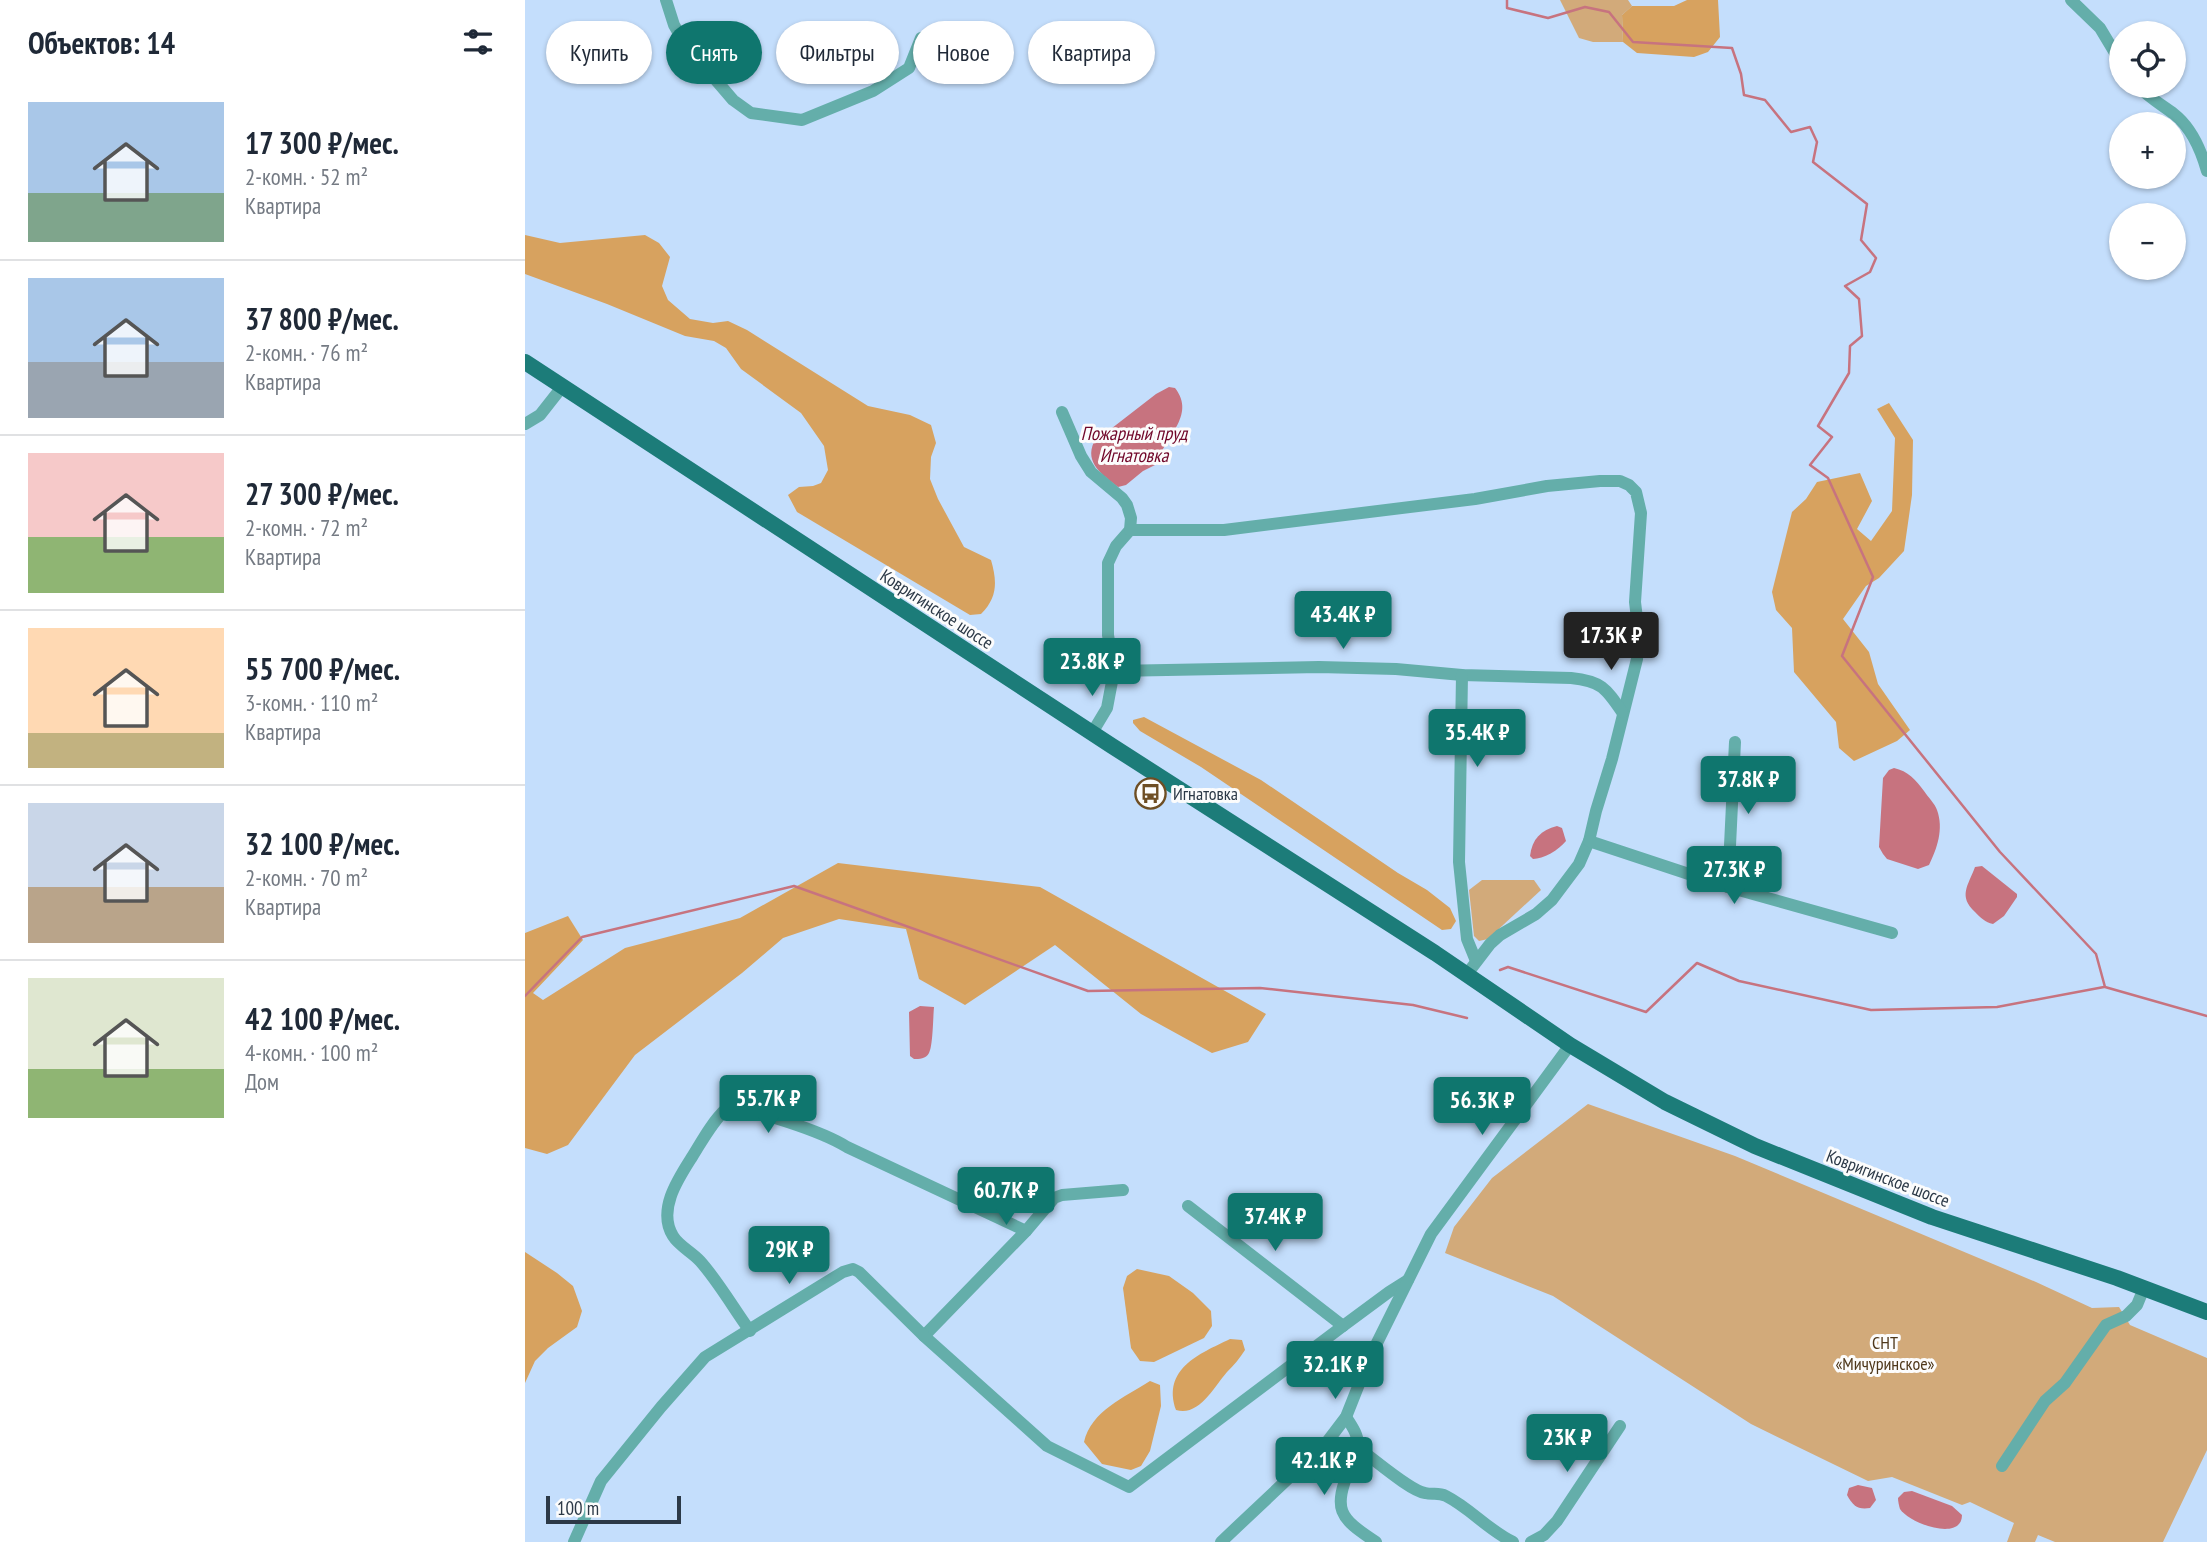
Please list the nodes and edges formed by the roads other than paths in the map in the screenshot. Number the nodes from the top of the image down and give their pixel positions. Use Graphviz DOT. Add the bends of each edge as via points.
graph roads {
  1 [pos="666,0"];
  2 [pos="2071,0"];
  3 [pos="2109,43"];
  4 [pos="913,58"];
  5 [pos="2154,98"];
  6 [pos="2207,171"];
  7 [pos="525,362"];
  8 [pos="562,387"];
  9 [pos="1062,412"];
  10 [pos="525,424"];
  11 [pos="1130,530"];
  12 [pos="1114,671"];
  13 [pos="1462,675"];
  14 [pos="1622,712"];
  15 [pos="1092,733"];
  16 [pos="1735,742"];
  17 [pos="1589,841"];
  18 [pos="1728,887"];
  19 [pos="1892,933"];
  20 [pos="1471,967"];
  21 [pos="1570,1045"];
  22 [pos="1122,1190"];
  23 [pos="1188,1206"];
  24 [pos="1026,1231"];
  25 [pos="1408,1280"];
  26 [pos="2144,1288"];
  27 [pos="2207,1312"];
  28 [pos="1343,1326"];
  29 [pos="750,1331"];
  30 [pos="924,1336"];
  31 [pos="1346,1417"];
  32 [pos="1620,1426"];
  33 [pos="1359,1448"];
  34 [pos="2002,1466"];
  35 [pos="574,1542"];
  36 [pos="1221,1542"];
  37 [pos="1376,1542"];
  38 [pos="1513,1542"];
  39 [pos="1531,1542"];
  1 -- 4 [label="street" via="684,44 733,100 751,113 802,120 873,91 909,68"];
  2 -- 3 [label="street"];
  5 -- 6 [label="street" via="2186,127"];
  7 -- 8 [label="main road, Ковригинское шоссе"];
  8 -- 10 [label="street" via="540,415"];
  8 -- 15 [label="main road, Ковригинское шоссе"];
  9 -- 11 [label="street" via="1091,472 1127,505"];
  11 -- 12 [label="street" via="1108,564 1108,635"];
  11 -- 14 [label="street" via="1224,530 1547,486 1621,481 1636,492 1641,513 1635,602 1637,659"];
  12 -- 13 [label="street" via="1319,667"];
  12 -- 15 [label="street" via="1107,708"];
  13 -- 14 [label="street" via="1589,680 1601,686"];
  13 -- 20 [label="street" via="1459,862"];
  14 -- 17 [label="street"];
  15 -- 20 [label="main road, Ковригинское шоссе" via="1435,953"];
  16 -- 18 [label="street"];
  17 -- 18 [label="street"];
  17 -- 20 [label="street" via="1579,864 1552,900 1500,935"];
  18 -- 19 [label="street"];
  20 -- 21 [label="main road, Ковригинское шоссе"];
  21 -- 25 [label="street" via="1431,1234"];
  21 -- 26 [label="main road, Ковригинское шоссе" via="1665,1102 1755,1146 1932,1217"];
  22 -- 24 [label="street" via="1054,1198"];
  23 -- 28 [label="street"];
  24 -- 29 [label="street" via="831,1136 745,1110 726,1110 688,1162 666,1212 673,1236 700,1261"];
  24 -- 30 [label="street"];
  25 -- 28 [label="street"];
  25 -- 31 [label="street"];
  26 -- 27 [label="main road, Ковригинское шоссе"];
  26 -- 34 [label="street" via="2137,1305 2106,1325 2065,1383 2045,1401"];
  28 -- 30 [label="street" via="1129,1487 1047,1446"];
  29 -- 30 [label="street" via="853,1269"];
  29 -- 35 [label="street" via="705,1357 661,1407 601,1481"];
  31 -- 33 [label="street"];
  31 -- 36 [label="street" via="1327,1442"];
  32 -- 39 [label="street" via="1557,1521"];
  33 -- 37 [label="street" via="1340,1492 1341,1506 1350,1523"];
  33 -- 38 [label="street" via="1405,1483 1425,1493 1448,1496"];
}
